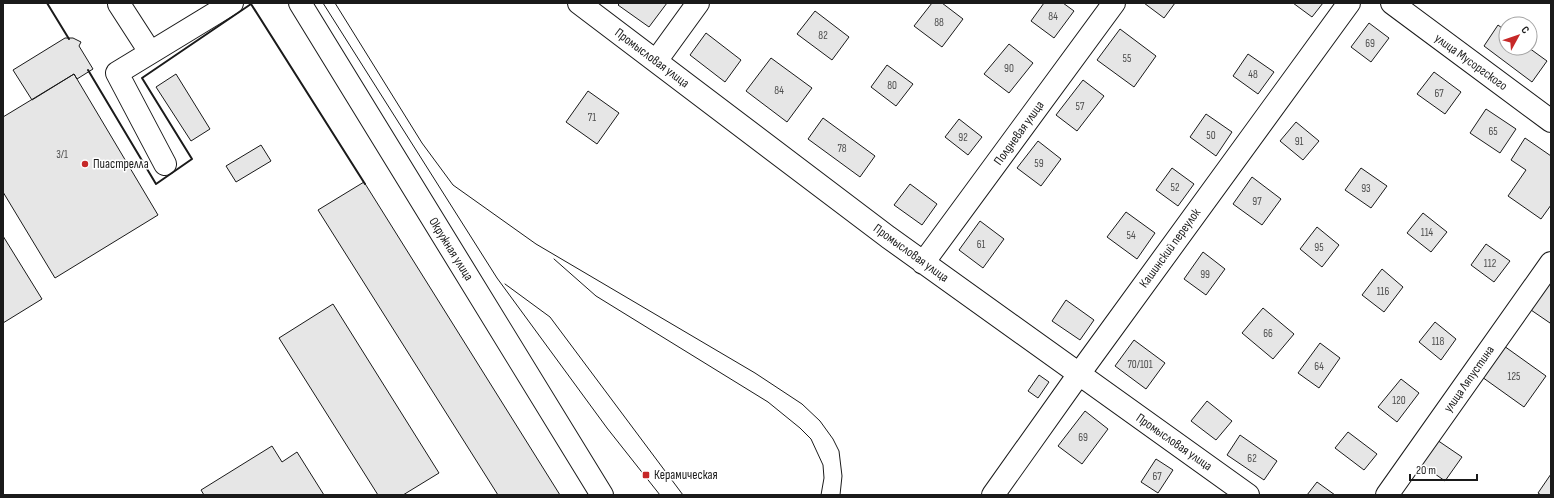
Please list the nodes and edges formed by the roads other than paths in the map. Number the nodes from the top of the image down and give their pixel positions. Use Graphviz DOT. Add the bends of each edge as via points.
graph roads {
  1 [pos="121,3"];
  2 [pos="232,3"];
  3 [pos="300,3"];
  4 [pos="579,3"];
  5 [pos="698,3"];
  6 [pos="1114,3"];
  7 [pos="1349,3"];
  8 [pos="1392,3"];
  9 [pos="150,52"];
  10 [pos="656,61"];
  11 [pos="1551,121"];
  12 [pos="165,164"];
  13 [pos="923,263"];
  14 [pos="1551,263"];
  15 [pos="1079,374"];
  16 [pos="602,495"];
  17 [pos="993,495"];
  18 [pos="1248,495"];
  19 [pos="1387,495"];
  1 -- 9 [label="street" via="119,4"];
  2 -- 9 [label="street"];
  3 -- 16 [label="street, Окружная улица"];
  4 -- 10 [label="street, Промысловая улица"];
  5 -- 10 [label="street"];
  6 -- 13 [label="street, Полдневая улица"];
  7 -- 15 [label="street, Кашинский переулок"];
  8 -- 11 [label="street, улица Мусоргского"];
  9 -- 12 [label="street" via="117,73"];
  10 -- 13 [label="street, Промысловая улица"];
  13 -- 15 [label="street, Промысловая улица"];
  14 -- 19 [label="street, улица Ляпустина"];
  15 -- 17 [label="street, Кашинский переулок"];
  15 -- 18 [label="street, Промысловая улица"];
}
